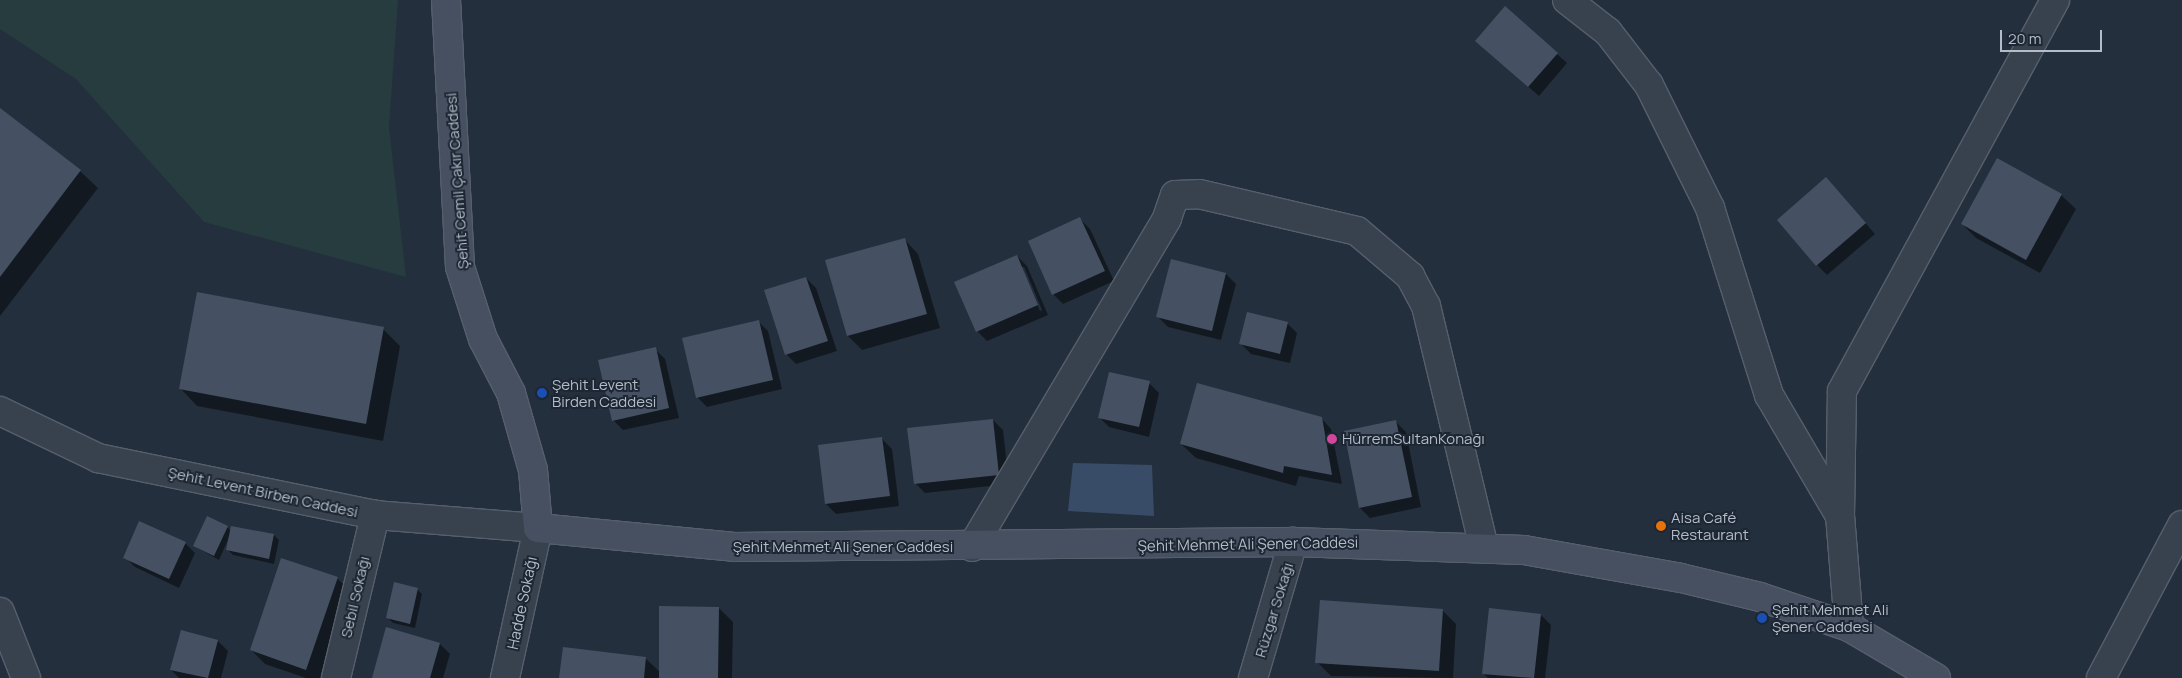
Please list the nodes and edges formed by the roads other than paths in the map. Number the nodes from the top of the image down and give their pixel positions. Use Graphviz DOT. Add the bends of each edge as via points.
graph roads {
  1 [pos="446,0"];
  2 [pos="1568,0"];
  3 [pos="2055,0"];
  4 [pos="0,411"];
  5 [pos="375,515"];
  6 [pos="1840,516"];
  7 [pos="2182,525"];
  8 [pos="538,528"];
  9 [pos="1294,542"];
  10 [pos="972,548"];
  11 [pos="1484,548"];
  12 [pos="0,612"];
  13 [pos="1849,627"];
  14 [pos="26,678"];
  15 [pos="336,678"];
  16 [pos="505,678"];
  17 [pos="1253,678"];
  18 [pos="1936,678"];
  19 [pos="2101,678"];
  1 -- 8 [label="main road, Şehit Cemil Çakır Caddesi" via="460,267 483,339 511,392 533,470"];
  2 -- 6 [label="street" via="1608,32 1649,85 1710,208 1769,395"];
  3 -- 6 [label="street" via="1842,391"];
  4 -- 5 [label="street, Şehit Levent Birben Caddesi" via="98,458"];
  5 -- 8 [label="street, Şehit Levent Birben Caddesi"];
  5 -- 15 [label="street, Sebil Sokağı"];
  6 -- 13 [label="street"];
  7 -- 19 [label="street"];
  8 -- 10 [label="main road, Şehit Mehmet Ali Şener Caddesi" via="734,547"];
  8 -- 16 [label="street, Hadde Sokağı"];
  9 -- 10 [label="main road, Şehit Mehmet Ali Şener Caddesi"];
  9 -- 11 [label="main road, Şehit Mehmet Ali Şener Caddesi"];
  9 -- 17 [label="street, Rüzgar Sokağı"];
  10 -- 11 [label="street" via="1167,218 1175,196 1199,194 1357,231 1410,276 1426,306"];
  11 -- 13 [label="main road, Şehit Mehmet Ali Şener Caddesi" via="1524,550 1681,578 1760,598"];
  12 -- 14 [label="street"];
  13 -- 18 [label="main road, Şehit Mehmet Ali Şener Caddesi"];
}
